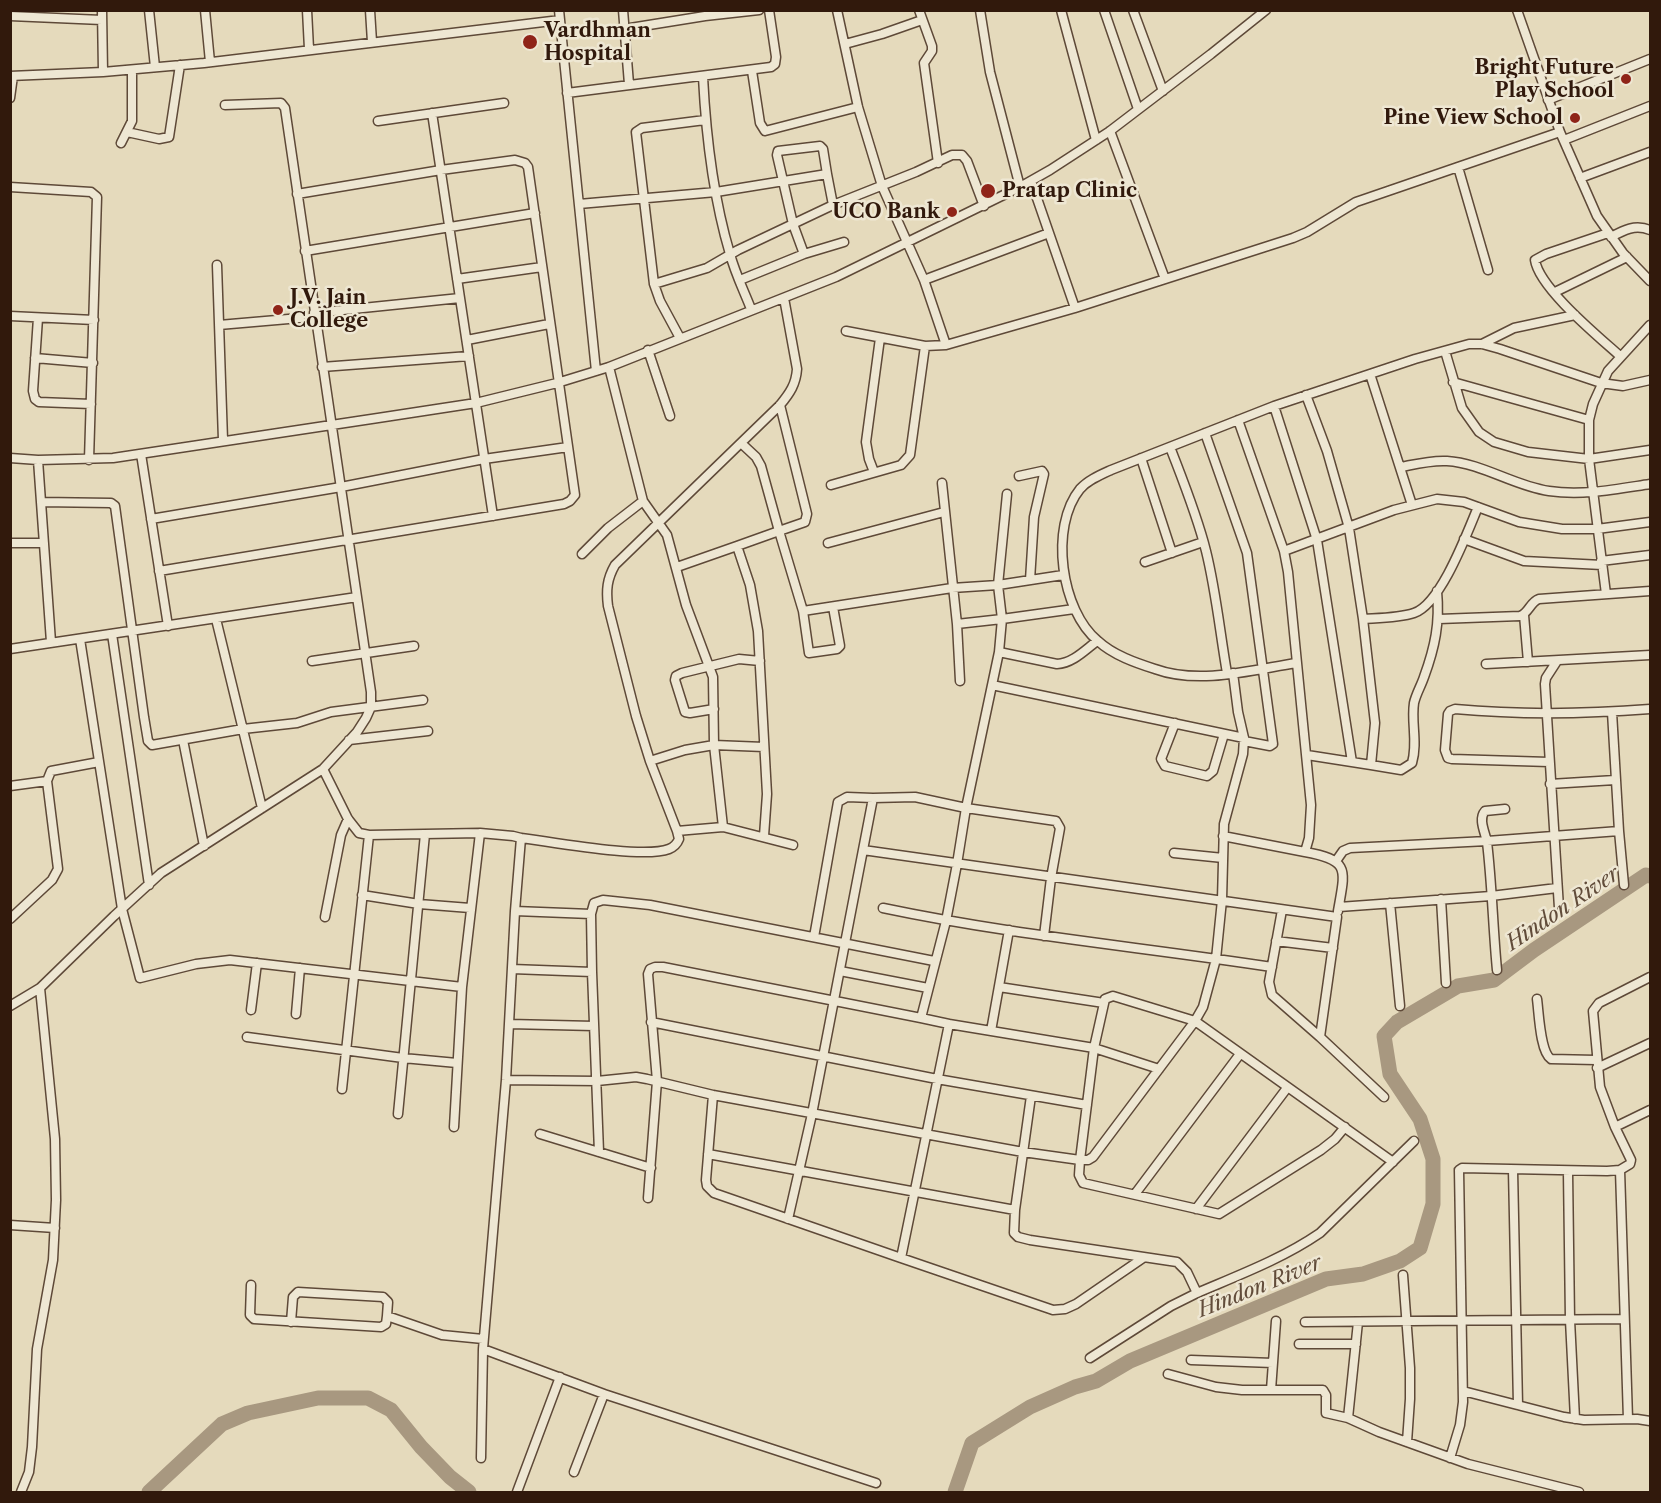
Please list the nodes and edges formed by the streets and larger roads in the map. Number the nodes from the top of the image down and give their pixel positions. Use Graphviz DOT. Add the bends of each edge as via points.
graph roads {
  1 [pos="149,10"];
  2 [pos="205,10"];
  3 [pos="307,10"];
  4 [pos="370,10"];
  5 [pos="623,10"];
  6 [pos="759,10"];
  7 [pos="769,10"];
  8 [pos="837,10"];
  9 [pos="980,10"];
  10 [pos="1061,10"];
  11 [pos="1104,10"];
  12 [pos="1132,10"];
  13 [pos="1266,10"];
  14 [pos="1517,10"];
  15 [pos="40,14"];
  16 [pos="102,15"];
  17 [pos="559,15"];
  18 [pos="920,15"];
  19 [pos="10,16"];
  20 [pos="624,29"];
  21 [pos="372,42"];
  22 [pos="845,44"];
  23 [pos="309,50"];
  24 [pos="1650,59"];
  25 [pos="210,62"];
  26 [pos="180,65"];
  27 [pos="155,67"];
  28 [pos="132,69"];
  29 [pos="752,71"];
  30 [pos="103,72"];
  31 [pos="12,76"];
  32 [pos="703,77"];
  33 [pos="629,84"];
  34 [pos="1163,91"];
  35 [pos="567,93"];
  36 [pos="10,98"];
  37 [pos="1548,100"];
  38 [pos="504,103"];
  39 [pos="225,105"];
  40 [pos="1650,106"];
  41 [pos="858,107"];
  42 [pos="1138,109"];
  43 [pos="432,113"];
  44 [pos="705,120"];
  45 [pos="378,121"];
  46 [pos="1110,131"];
  47 [pos="127,132"];
  48 [pos="1562,136"];
  49 [pos="1096,140"];
  50 [pos="122,143"];
  51 [pos="1650,152"];
  52 [pos="938,163"];
  53 [pos="1458,167"];
  54 [pos="441,170"];
  55 [pos="827,174"];
  56 [pos="1580,178"];
  57 [pos="1030,181"];
  58 [pos="784,182"];
  59 [pos="882,186"];
  60 [pos="10,187"];
  61 [pos="1020,187"];
  62 [pos="716,192"];
  63 [pos="297,194"];
  64 [pos="645,199"];
  65 [pos="579,204"];
  66 [pos="833,205"];
  67 [pos="984,206"];
  68 [pos="535,213"];
  69 [pos="793,224"];
  70 [pos="449,227"];
  71 [pos="1650,230"];
  72 [pos="1049,233"];
  73 [pos="1609,235"];
  74 [pos="844,243"];
  75 [pos="907,243"];
  76 [pos="305,251"];
  77 [pos="804,254"];
  78 [pos="730,255"];
  79 [pos="1628,257"];
  80 [pos="217,265"];
  81 [pos="542,267"];
  82 [pos="1488,270"];
  83 [pos="457,279"];
  84 [pos="1165,279"];
  85 [pos="740,280"];
  86 [pos="924,280"];
  87 [pos="1650,281"];
  88 [pos="654,284"];
  89 [pos="1555,292"];
  90 [pos="460,298"];
  91 [pos="784,298"];
  92 [pos="1075,308"];
  93 [pos="751,309"];
  94 [pos="314,313"];
  95 [pos="1575,315"];
  96 [pos="10,316"];
  97 [pos="38,318"];
  98 [pos="300,318"];
  99 [pos="94,320"];
  100 [pos="549,324"];
  101 [pos="219,325"];
  102 [pos="1650,325"];
  103 [pos="846,331"];
  104 [pos="680,338"];
  105 [pos="880,338"];
  106 [pos="466,340"];
  107 [pos="1482,344"];
  108 [pos="946,345"];
  109 [pos="925,346"];
  110 [pos="648,350"];
  111 [pos="1444,351"];
  112 [pos="469,356"];
  113 [pos="1620,356"];
  114 [pos="35,358"];
  115 [pos="93,363"];
  116 [pos="609,366"];
  117 [pos="322,367"];
  118 [pos="596,371"];
  119 [pos="1370,374"];
  120 [pos="1650,380"];
  121 [pos="1453,382"];
  122 [pos="557,383"];
  123 [pos="1601,383"];
  124 [pos="1306,395"];
  125 [pos="476,403"];
  126 [pos="91,404"];
  127 [pos="780,405"];
  128 [pos="1274,405"];
  129 [pos="670,416"];
  130 [pos="1238,420"];
  131 [pos="1589,420"];
  132 [pos="332,425"];
  133 [pos="1205,433"];
  134 [pos="223,440"];
  135 [pos="741,443"];
  136 [pos="567,447"];
  137 [pos="1170,447"];
  138 [pos="1650,450"];
  139 [pos="141,454"];
  140 [pos="10,458"];
  141 [pos="1141,458"];
  142 [pos="484,459"];
  143 [pos="1589,459"];
  144 [pos="38,460"];
  145 [pos="90,460"];
  146 [pos="1401,467"];
  147 [pos="874,472"];
  148 [pos="1019,476"];
  149 [pos="942,483"];
  150 [pos="1650,484"];
  151 [pos="831,485"];
  152 [pos="341,487"];
  153 [pos="1593,492"];
  154 [pos="1007,494"];
  155 [pos="643,501"];
  156 [pos="41,502"];
  157 [pos="1412,505"];
  158 [pos="1478,507"];
  159 [pos="944,512"];
  160 [pos="493,516"];
  161 [pos="151,519"];
  162 [pos="659,522"];
  163 [pos="1650,522"];
  164 [pos="1349,528"];
  165 [pos="1597,529"];
  166 [pos="779,531"];
  167 [pos="1464,539"];
  168 [pos="1317,540"];
  169 [pos="348,541"];
  170 [pos="1203,542"];
  171 [pos="10,543"];
  172 [pos="44,543"];
  173 [pos="828,543"];
  174 [pos="737,546"];
  175 [pos="1284,551"];
  176 [pos="1172,553"];
  177 [pos="582,554"];
  178 [pos="1650,555"];
  179 [pos="1145,562"];
  180 [pos="1602,563"];
  181 [pos="677,567"];
  182 [pos="159,571"];
  183 [pos="1063,575"];
  184 [pos="1030,580"];
  185 [pos="999,585"];
  186 [pos="952,588"];
  187 [pos="1437,591"];
  188 [pos="1650,591"];
  189 [pos="1606,594"];
  190 [pos="357,597"];
  191 [pos="832,607"];
  192 [pos="1074,609"];
  193 [pos="803,611"];
  194 [pos="1524,615"];
  195 [pos="216,619"];
  196 [pos="1002,619"];
  197 [pos="1363,619"];
  198 [pos="1439,619"];
  199 [pos="957,624"];
  200 [pos="168,626"];
  201 [pos="132,631"];
  202 [pos="112,634"];
  203 [pos="80,639"];
  204 [pos="1097,641"];
  205 [pos="51,642"];
  206 [pos="414,646"];
  207 [pos="10,650"];
  208 [pos="999,652"];
  209 [pos="365,654"];
  210 [pos="1650,655"];
  211 [pos="312,661"];
  212 [pos="760,661"];
  213 [pos="1557,661"];
  214 [pos="1528,662"];
  215 [pos="1296,663"];
  216 [pos="1486,664"];
  217 [pos="710,667"];
  218 [pos="1262,668"];
  219 [pos="1230,673"];
  220 [pos="960,681"];
  221 [pos="992,685"];
  222 [pos="423,700"];
  223 [pos="371,707"];
  224 [pos="714,709"];
  225 [pos="1650,709"];
  226 [pos="1546,712"];
  227 [pos="1612,712"];
  228 [pos="1175,723"];
  229 [pos="243,729"];
  230 [pos="428,731"];
  231 [pos="1224,734"];
  232 [pos="1244,739"];
  233 [pos="183,740"];
  234 [pos="349,740"];
  235 [pos="714,745"];
  236 [pos="764,747"];
  237 [pos="1307,755"];
  238 [pos="650,761"];
  239 [pos="99,762"];
  240 [pos="1352,762"];
  241 [pos="1549,762"];
  242 [pos="1371,765"];
  243 [pos="323,769"];
  244 [pos="1615,780"];
  245 [pos="47,781"];
  246 [pos="1550,784"];
  247 [pos="10,786"];
  248 [pos="873,798"];
  249 [pos="262,808"];
  250 [pos="966,808"];
  251 [pos="1505,808"];
  252 [pos="348,819"];
  253 [pos="723,828"];
  254 [pos="677,831"];
  255 [pos="1619,831"];
  256 [pos="480,833"];
  257 [pos="369,834"];
  258 [pos="425,834"];
  259 [pos="1553,835"];
  260 [pos="764,836"];
  261 [pos="1223,836"];
  262 [pos="521,838"];
  263 [pos="1487,841"];
  264 [pos="794,845"];
  265 [pos="204,846"];
  266 [pos="863,850"];
  267 [pos="1305,852"];
  268 [pos="1174,853"];
  269 [pos="1223,858"];
  270 [pos="1336,861"];
  271 [pos="957,864"];
  272 [pos="1051,878"];
  273 [pos="149,885"];
  274 [pos="1624,885"];
  275 [pos="1557,888"];
  276 [pos="362,895"];
  277 [pos="1491,896"];
  278 [pos="1441,899"];
  279 [pos="1222,900"];
  280 [pos="1390,903"];
  281 [pos="418,904"];
  282 [pos="1339,907"];
  283 [pos="470,908"];
  284 [pos="883,908"];
  285 [pos="1559,908"];
  286 [pos="122,909"];
  287 [pos="1282,910"];
  288 [pos="515,911"];
  289 [pos="591,914"];
  290 [pos="325,917"];
  291 [pos="1337,917"];
  292 [pos="11,918"];
  293 [pos="945,921"];
  294 [pos="1009,930"];
  295 [pos="1044,936"];
  296 [pos="813,937"];
  297 [pos="1276,941"];
  298 [pos="845,943"];
  299 [pos="1333,948"];
  300 [pos="1216,959"];
  301 [pos="934,961"];
  302 [pos="257,963"];
  303 [pos="1272,967"];
  304 [pos="300,968"];
  305 [pos="512,969"];
  306 [pos="1497,970"];
  307 [pos="840,971"];
  308 [pos="592,972"];
  309 [pos="353,974"];
  310 [pos="1650,977"];
  311 [pos="411,982"];
  312 [pos="1446,983"];
  313 [pos="462,987"];
  314 [pos="999,987"];
  315 [pos="40,988"];
  316 [pos="928,988"];
  317 [pos="1537,999"];
  318 [pos="834,1000"];
  319 [pos="1104,1003"];
  320 [pos="10,1006"];
  321 [pos="1400,1006"];
  322 [pos="250,1010"];
  323 [pos="296,1014"];
  324 [pos="921,1018"];
  325 [pos="1194,1021"];
  326 [pos="651,1022"];
  327 [pos="949,1023"];
  328 [pos="508,1024"];
  329 [pos="594,1026"];
  330 [pos="991,1032"];
  331 [pos="247,1037"];
  332 [pos="1320,1037"];
  333 [pos="1650,1043"];
  334 [pos="1095,1048"];
  335 [pos="346,1050"];
  336 [pos="1240,1053"];
  337 [pos="822,1057"];
  338 [pos="403,1058"];
  339 [pos="457,1063"];
  340 [pos="1597,1064"];
  341 [pos="1160,1069"];
  342 [pos="937,1079"];
  343 [pos="506,1080"];
  344 [pos="597,1081"];
  345 [pos="657,1081"];
  346 [pos="1287,1088"];
  347 [pos="342,1089"];
  348 [pos="713,1095"];
  349 [pos="1031,1096"];
  350 [pos="1384,1097"];
  351 [pos="1087,1105"];
  352 [pos="1650,1110"];
  353 [pos="398,1113"];
  354 [pos="812,1114"];
  355 [pos="454,1127"];
  356 [pos="1345,1127"];
  357 [pos="1615,1127"];
  358 [pos="540,1134"];
  359 [pos="926,1135"];
  360 [pos="1414,1141"];
  361 [pos="599,1152"];
  362 [pos="1023,1152"];
  363 [pos="708,1154"];
  364 [pos="1080,1160"];
  365 [pos="1393,1162"];
  366 [pos="651,1168"];
  367 [pos="799,1170"];
  368 [pos="1513,1170"];
  369 [pos="1620,1170"];
  370 [pos="1568,1172"];
  371 [pos="914,1191"];
  372 [pos="1135,1194"];
  373 [pos="648,1198"];
  374 [pos="1196,1209"];
  375 [pos="1015,1210"];
  376 [pos="788,1219"];
  377 [pos="10,1225"];
  378 [pos="55,1228"];
  379 [pos="901,1258"];
  380 [pos="1143,1258"];
  381 [pos="1403,1275"];
  382 [pos="251,1285"];
  383 [pos="1197,1293"];
  384 [pos="387,1316"];
  385 [pos="1624,1319"];
  386 [pos="1570,1320"];
  387 [pos="1276,1321"];
  388 [pos="291,1322"];
  389 [pos="1305,1322"];
  390 [pos="1358,1322"];
  391 [pos="1405,1322"];
  392 [pos="1462,1322"];
  393 [pos="1516,1322"];
  394 [pos="483,1339"];
  395 [pos="1299,1344"];
  396 [pos="1356,1344"];
  397 [pos="483,1349"];
  398 [pos="1090,1358"];
  399 [pos="1191,1360"];
  400 [pos="1273,1362"];
  401 [pos="1168,1374"];
  402 [pos="560,1377"];
  403 [pos="1270,1390"];
  404 [pos="1463,1391"];
  405 [pos="604,1394"];
  406 [pos="1518,1405"];
  407 [pos="1348,1418"];
  408 [pos="1575,1419"];
  409 [pos="1628,1419"];
  410 [pos="1650,1421"];
  411 [pos="1407,1442"];
  412 [pos="481,1458"];
  413 [pos="1450,1458"];
  414 [pos="574,1472"];
  415 [pos="876,1483"];
  416 [pos="21,1492"];
  417 [pos="518,1492"];
  418 [pos="1579,1492"];
  1 -- 27 [label="street"];
  2 -- 25 [label="street"];
  3 -- 23 [label="street"];
  4 -- 21 [label="street"];
  5 -- 20 [label="street"];
  6 -- 20 [label="street"];
  7 -- 29 [label="street" via="775,63"];
  8 -- 22 [label="street"];
  9 -- 61 [label="street" via="990,72"];
  10 -- 49 [label="street"];
  11 -- 42 [label="street"];
  12 -- 34 [label="street"];
  13 -- 34 [label="street"];
  14 -- 37 [label="street"];
  15 -- 16 [label="street"];
  15 -- 19 [label="street"];
  16 -- 30 [label="street"];
  17 -- 21 [label="street"];
  17 -- 35 [label="street"];
  18 -- 22 [label="street" via="882,34"];
  18 -- 52 [label="street" via="932,46 924,63"];
  20 -- 33 [label="street"];
  21 -- 23 [label="street"];
  22 -- 41 [label="street"];
  23 -- 25 [label="street"];
  24 -- 37 [label="street"];
  25 -- 26 [label="street"];
  26 -- 27 [label="street"];
  26 -- 47 [label="street" via="169,137 159,139"];
  27 -- 28 [label="street"];
  28 -- 30 [label="street"];
  28 -- 47 [label="street" via="132,121"];
  29 -- 32 [label="street"];
  29 -- 41 [label="street" via="760,123 765,130"];
  30 -- 31 [label="street"];
  31 -- 36 [label="street"];
  32 -- 33 [label="street"];
  32 -- 44 [label="street"];
  33 -- 35 [label="street"];
  34 -- 42 [label="street"];
  35 -- 65 [label="street"];
  37 -- 48 [label="street"];
  38 -- 43 [label="street"];
  39 -- 63 [label="street" via="284,105"];
  40 -- 48 [label="street"];
  41 -- 59 [label="street"];
  42 -- 46 [label="street"];
  43 -- 45 [label="street"];
  43 -- 54 [label="street"];
  44 -- 62 [label="street"];
  44 -- 64 [label="street" via="638,129"];
  46 -- 49 [label="street"];
  46 -- 84 [label="street"];
  47 -- 50 [label="street"];
  48 -- 53 [label="street"];
  48 -- 56 [label="street"];
  49 -- 57 [label="street"];
  51 -- 56 [label="street"];
  52 -- 59 [label="street"];
  52 -- 67 [label="street" via="952,155 962,155"];
  53 -- 82 [label="street"];
  53 -- 84 [label="street" via="1356,202 1293,238"];
  54 -- 63 [label="street"];
  54 -- 68 [label="street" via="522,161 528,167"];
  54 -- 70 [label="street"];
  55 -- 58 [label="street"];
  55 -- 58 [label="street" via="820,146 780,150 777,155"];
  55 -- 66 [label="street"];
  56 -- 73 [label="street"];
  57 -- 61 [label="street"];
  57 -- 72 [label="street"];
  58 -- 62 [label="street"];
  58 -- 69 [label="street"];
  59 -- 66 [label="street"];
  59 -- 75 [label="street"];
  60 -- 99 [label="street" via="91,192 96,197"];
  61 -- 67 [label="street"];
  62 -- 64 [label="street"];
  62 -- 78 [label="street"];
  63 -- 76 [label="street"];
  64 -- 65 [label="street"];
  64 -- 88 [label="street"];
  65 -- 118 [label="street"];
  66 -- 69 [label="street"];
  67 -- 75 [label="street"];
  68 -- 70 [label="street"];
  68 -- 81 [label="street"];
  69 -- 77 [label="street"];
  69 -- 78 [label="street"];
  70 -- 76 [label="street"];
  70 -- 83 [label="street"];
  71 -- 73 [label="street" via="1634,227"];
  72 -- 86 [label="street"];
  72 -- 92 [label="street"];
  73 -- 79 [label="street"];
  73 -- 89 [label="street" via="1535,260"];
  74 -- 77 [label="street"];
  75 -- 86 [label="street"];
  75 -- 91 [label="street" via="837,278"];
  76 -- 94 [label="street"];
  77 -- 85 [label="street"];
  78 -- 85 [label="street"];
  78 -- 88 [label="street" via="695,273"];
  79 -- 87 [label="street"];
  79 -- 89 [label="street"];
  80 -- 101 [label="street"];
  81 -- 83 [label="street"];
  81 -- 100 [label="street"];
  83 -- 90 [label="street"];
  84 -- 92 [label="street"];
  85 -- 93 [label="street"];
  86 -- 108 [label="street"];
  88 -- 104 [label="street"];
  89 -- 95 [label="street"];
  90 -- 94 [label="street"];
  90 -- 106 [label="street"];
  91 -- 93 [label="street"];
  91 -- 127 [label="street" via="797,369 791,390"];
  92 -- 108 [label="street"];
  93 -- 104 [label="street"];
  94 -- 117 [label="street"];
  95 -- 107 [label="street" via="1514,328"];
  95 -- 113 [label="street"];
  96 -- 97 [label="street"];
  97 -- 99 [label="street"];
  97 -- 114 [label="street"];
  98 -- 101 [label="street"];
  99 -- 115 [label="street"];
  100 -- 106 [label="street"];
  100 -- 122 [label="street"];
  101 -- 134 [label="street"];
  102 -- 113 [label="street"];
  103 -- 105 [label="street"];
  104 -- 110 [label="street"];
  105 -- 109 [label="street"];
  105 -- 147 [label="street" via="866,442"];
  106 -- 112 [label="street"];
  107 -- 111 [label="street"];
  107 -- 123 [label="street"];
  108 -- 109 [label="street"];
  109 -- 147 [label="street" via="910,455 901,465"];
  110 -- 116 [label="street"];
  110 -- 129 [label="street"];
  111 -- 119 [label="street"];
  111 -- 121 [label="street"];
  112 -- 117 [label="street"];
  112 -- 125 [label="street"];
  113 -- 123 [label="street"];
  114 -- 115 [label="street"];
  114 -- 126 [label="street" via="35,399"];
  115 -- 126 [label="street"];
  116 -- 118 [label="street"];
  116 -- 155 [label="street"];
  117 -- 132 [label="street"];
  118 -- 122 [label="street"];
  119 -- 124 [label="street"];
  119 -- 146 [label="street"];
  120 -- 123 [label="street" via="1623,386"];
  121 -- 131 [label="street"];
  121 -- 143 [label="street" via="1469,421 1494,442 1528,452"];
  122 -- 125 [label="street"];
  122 -- 136 [label="street"];
  123 -- 131 [label="street"];
  124 -- 128 [label="street"];
  124 -- 164 [label="street"];
  125 -- 132 [label="street"];
  125 -- 142 [label="street"];
  126 -- 145 [label="street"];
  127 -- 135 [label="street"];
  127 -- 166 [label="street" via="807,514 805,522"];
  128 -- 130 [label="street"];
  128 -- 168 [label="street"];
  130 -- 133 [label="street"];
  130 -- 175 [label="street"];
  131 -- 143 [label="street"];
  132 -- 134 [label="street"];
  132 -- 152 [label="street"];
  133 -- 137 [label="street"];
  133 -- 218 [label="street" via="1247,553"];
  134 -- 139 [label="street"];
  135 -- 162 [label="street"];
  135 -- 166 [label="street" via="761,466"];
  136 -- 142 [label="street"];
  136 -- 160 [label="street" via="575,489 570,501"];
  137 -- 141 [label="street"];
  137 -- 170 [label="street"];
  138 -- 143 [label="street"];
  139 -- 145 [label="street"];
  139 -- 161 [label="street"];
  140 -- 144 [label="street"];
  141 -- 176 [label="street"];
  141 -- 183 [label="street" via="1090,480 1072,500 1063,545"];
  142 -- 152 [label="street"];
  142 -- 160 [label="street"];
  143 -- 153 [label="street"];
  144 -- 145 [label="street"];
  144 -- 156 [label="street"];
  146 -- 153 [label="street" via="1448,461 1540,490"];
  146 -- 157 [label="street"];
  147 -- 151 [label="street"];
  148 -- 184 [label="street" via="1038,470 1044,474 1034,517"];
  149 -- 159 [label="street"];
  150 -- 153 [label="street"];
  152 -- 161 [label="street"];
  152 -- 169 [label="street"];
  153 -- 165 [label="street"];
  154 -- 185 [label="street"];
  155 -- 162 [label="street"];
  155 -- 177 [label="street"];
  156 -- 172 [label="street"];
  156 -- 201 [label="street" via="114,503"];
  157 -- 158 [label="street" via="1449,499"];
  157 -- 164 [label="street"];
  158 -- 165 [label="street" via="1533,525"];
  158 -- 167 [label="street"];
  159 -- 173 [label="street"];
  159 -- 186 [label="street"];
  160 -- 169 [label="street"];
  161 -- 182 [label="street"];
  162 -- 181 [label="street"];
  162 -- 238 [label="street" via="615,565 606,590"];
  163 -- 165 [label="street"];
  164 -- 168 [label="street"];
  164 -- 197 [label="street"];
  165 -- 180 [label="street"];
  166 -- 174 [label="street"];
  166 -- 193 [label="street"];
  167 -- 180 [label="street" via="1524,561"];
  167 -- 187 [label="street"];
  168 -- 175 [label="street"];
  168 -- 240 [label="street"];
  169 -- 182 [label="street"];
  169 -- 190 [label="street"];
  170 -- 176 [label="street"];
  170 -- 219 [label="street"];
  171 -- 172 [label="street"];
  172 -- 205 [label="street"];
  174 -- 181 [label="street"];
  174 -- 212 [label="street" via="756,610"];
  175 -- 215 [label="street"];
  176 -- 179 [label="street"];
  178 -- 180 [label="street"];
  180 -- 189 [label="street"];
  181 -- 217 [label="street" via="686,604"];
  182 -- 200 [label="street"];
  183 -- 184 [label="street"];
  183 -- 192 [label="street"];
  184 -- 185 [label="street"];
  185 -- 186 [label="street"];
  185 -- 196 [label="street"];
  186 -- 191 [label="street"];
  186 -- 199 [label="street"];
  187 -- 197 [label="street" via="1428,605 1413,614"];
  187 -- 198 [label="street"];
  188 -- 189 [label="street"];
  189 -- 194 [label="street" via="1539,599"];
  190 -- 195 [label="street"];
  190 -- 209 [label="street"];
  191 -- 193 [label="street"];
  191 -- 193 [label="street" via="840,646 813,654 808,650"];
  192 -- 196 [label="street"];
  192 -- 204 [label="street"];
  194 -- 198 [label="street"];
  194 -- 214 [label="street"];
  195 -- 200 [label="street"];
  195 -- 229 [label="street"];
  196 -- 199 [label="street"];
  196 -- 208 [label="street"];
  197 -- 242 [label="street" via="1375,723"];
  198 -- 242 [label="street" via="1429,665 1414,704 1412,763 1401,770"];
  199 -- 220 [label="street"];
  200 -- 201 [label="street"];
  201 -- 202 [label="street"];
  201 -- 233 [label="street" via="148,741 155,746"];
  202 -- 203 [label="street"];
  202 -- 273 [label="street"];
  203 -- 205 [label="street"];
  203 -- 239 [label="street"];
  204 -- 208 [label="street" via="1063,664"];
  204 -- 219 [label="street" via="1157,670 1182,676"];
  205 -- 207 [label="street"];
  206 -- 209 [label="street"];
  208 -- 221 [label="street"];
  209 -- 211 [label="street"];
  209 -- 223 [label="street"];
  210 -- 213 [label="street"];
  212 -- 217 [label="street" via="739,659"];
  212 -- 236 [label="street"];
  213 -- 214 [label="street"];
  213 -- 226 [label="street" via="1546,678"];
  214 -- 216 [label="street"];
  215 -- 218 [label="street"];
  215 -- 237 [label="street"];
  217 -- 224 [label="street"];
  217 -- 224 [label="street" via="682,673 675,680 685,712"];
  218 -- 219 [label="street"];
  218 -- 232 [label="street" via="1273,744"];
  219 -- 232 [label="street"];
  221 -- 228 [label="street"];
  221 -- 250 [label="street"];
  222 -- 223 [label="street"];
  223 -- 229 [label="street" via="322,714 297,723"];
  223 -- 234 [label="street"];
  224 -- 235 [label="street"];
  225 -- 227 [label="street"];
  226 -- 227 [label="street"];
  226 -- 241 [label="street"];
  226 -- 241 [label="street" via="1450,711 1445,750 1452,759"];
  227 -- 244 [label="street"];
  228 -- 231 [label="street"];
  228 -- 231 [label="street" via="1162,764 1207,776 1213,771"];
  229 -- 233 [label="street"];
  229 -- 249 [label="street"];
  230 -- 234 [label="street"];
  231 -- 232 [label="street"];
  232 -- 261 [label="street"];
  233 -- 265 [label="street"];
  234 -- 243 [label="street"];
  235 -- 236 [label="street"];
  235 -- 238 [label="street"];
  235 -- 253 [label="street"];
  236 -- 260 [label="street"];
  237 -- 240 [label="street"];
  237 -- 267 [label="street" via="1311,813"];
  238 -- 254 [label="street"];
  239 -- 245 [label="street" via="51,771"];
  239 -- 286 [label="street"];
  240 -- 242 [label="street"];
  241 -- 246 [label="street"];
  243 -- 249 [label="street"];
  243 -- 252 [label="street"];
  244 -- 246 [label="street"];
  244 -- 255 [label="street"];
  245 -- 247 [label="street"];
  245 -- 292 [label="street" via="58,869 52,880"];
  246 -- 259 [label="street"];
  248 -- 250 [label="street" via="915,797"];
  248 -- 266 [label="street"];
  248 -- 296 [label="street" via="847,797 838,802"];
  249 -- 265 [label="street"];
  250 -- 271 [label="street"];
  250 -- 272 [label="street" via="1056,820 1060,828"];
  251 -- 263 [label="street" via="1482,814"];
  252 -- 257 [label="street" via="359,833"];
  252 -- 290 [label="street" via="339,843"];
  253 -- 254 [label="street"];
  253 -- 260 [label="street"];
  254 -- 262 [label="street" via="676,845 652,852"];
  255 -- 259 [label="street"];
  255 -- 274 [label="street"];
  256 -- 258 [label="street"];
  256 -- 262 [label="street"];
  256 -- 283 [label="street"];
  257 -- 258 [label="street"];
  257 -- 276 [label="street"];
  258 -- 281 [label="street"];
  259 -- 263 [label="street"];
  259 -- 275 [label="street"];
  260 -- 264 [label="street"];
  261 -- 267 [label="street"];
  261 -- 269 [label="street"];
  262 -- 288 [label="street"];
  263 -- 270 [label="street" via="1350,848"];
  263 -- 277 [label="street"];
  265 -- 273 [label="street"];
  266 -- 271 [label="street"];
  266 -- 298 [label="street"];
  267 -- 270 [label="street"];
  268 -- 269 [label="street"];
  269 -- 279 [label="street"];
  270 -- 282 [label="street" via="1343,881"];
  271 -- 272 [label="street"];
  271 -- 293 [label="street"];
  272 -- 279 [label="street"];
  272 -- 295 [label="street"];
  273 -- 286 [label="street"];
  275 -- 277 [label="street"];
  275 -- 285 [label="street"];
  276 -- 281 [label="street"];
  276 -- 309 [label="street"];
  277 -- 278 [label="street"];
  277 -- 306 [label="street"];
  278 -- 280 [label="street"];
  278 -- 312 [label="street"];
  279 -- 287 [label="street"];
  279 -- 300 [label="street"];
  280 -- 282 [label="street"];
  280 -- 321 [label="street"];
  281 -- 283 [label="street"];
  281 -- 311 [label="street"];
  282 -- 291 [label="street"];
  283 -- 313 [label="street"];
  284 -- 293 [label="street"];
  286 -- 302 [label="street" via="140,978 214,961"];
  286 -- 315 [label="street"];
  287 -- 291 [label="street"];
  287 -- 297 [label="street"];
  288 -- 289 [label="street"];
  288 -- 305 [label="street"];
  289 -- 296 [label="street" via="594,903 615,901"];
  289 -- 308 [label="street"];
  291 -- 299 [label="street"];
  293 -- 294 [label="street"];
  293 -- 301 [label="street"];
  294 -- 295 [label="street"];
  294 -- 314 [label="street"];
  295 -- 300 [label="street"];
  296 -- 298 [label="street"];
  297 -- 299 [label="street"];
  297 -- 303 [label="street"];
  298 -- 301 [label="street"];
  298 -- 307 [label="street"];
  299 -- 332 [label="street"];
  300 -- 303 [label="street"];
  300 -- 325 [label="street" via="1203,1007"];
  301 -- 316 [label="street"];
  302 -- 304 [label="street"];
  302 -- 322 [label="street"];
  303 -- 332 [label="street" via="1272,995"];
  304 -- 309 [label="street"];
  304 -- 323 [label="street"];
  305 -- 308 [label="street"];
  305 -- 328 [label="street"];
  307 -- 316 [label="street"];
  307 -- 318 [label="street"];
  308 -- 329 [label="street"];
  309 -- 311 [label="street"];
  309 -- 335 [label="street"];
  310 -- 340 [label="street" via="1595,1006"];
  311 -- 313 [label="street"];
  311 -- 338 [label="street"];
  313 -- 339 [label="street"];
  314 -- 319 [label="street"];
  314 -- 330 [label="street"];
  315 -- 320 [label="street"];
  315 -- 378 [label="street" via="55,1139"];
  316 -- 324 [label="street"];
  317 -- 340 [label="street" via="1548,1057"];
  318 -- 324 [label="street"];
  318 -- 326 [label="street" via="655,967 648,974"];
  318 -- 337 [label="street"];
  319 -- 325 [label="street" via="1113,996"];
  319 -- 334 [label="street"];
  324 -- 327 [label="street"];
  325 -- 336 [label="street"];
  325 -- 341 [label="street"];
  326 -- 337 [label="street"];
  326 -- 345 [label="street"];
  327 -- 330 [label="street"];
  327 -- 342 [label="street"];
  328 -- 329 [label="street"];
  328 -- 343 [label="street"];
  329 -- 344 [label="street"];
  330 -- 334 [label="street"];
  331 -- 335 [label="street"];
  332 -- 350 [label="street"];
  333 -- 340 [label="street"];
  334 -- 341 [label="street"];
  334 -- 351 [label="street"];
  335 -- 338 [label="street"];
  335 -- 347 [label="street"];
  336 -- 346 [label="street"];
  336 -- 372 [label="street"];
  337 -- 342 [label="street"];
  337 -- 354 [label="street"];
  338 -- 339 [label="street"];
  338 -- 353 [label="street"];
  339 -- 355 [label="street"];
  340 -- 357 [label="street" via="1603,1100"];
  341 -- 364 [label="street" via="1097,1153 1088,1160"];
  342 -- 349 [label="street"];
  342 -- 359 [label="street"];
  343 -- 344 [label="street"];
  343 -- 394 [label="street"];
  344 -- 345 [label="street" via="636,1077"];
  344 -- 361 [label="street"];
  345 -- 348 [label="street"];
  345 -- 366 [label="street"];
  346 -- 356 [label="street"];
  346 -- 374 [label="street"];
  348 -- 354 [label="street"];
  348 -- 363 [label="street"];
  349 -- 351 [label="street"];
  349 -- 362 [label="street"];
  351 -- 364 [label="street"];
  352 -- 357 [label="street"];
  354 -- 359 [label="street"];
  354 -- 367 [label="street"];
  356 -- 365 [label="street"];
  356 -- 374 [label="street" via="1330,1144 1226,1211 1219,1214"];
  357 -- 369 [label="street" via="1631,1160"];
  358 -- 361 [label="street"];
  359 -- 362 [label="street"];
  359 -- 371 [label="street"];
  360 -- 365 [label="street"];
  361 -- 366 [label="street"];
  362 -- 364 [label="street"];
  362 -- 375 [label="street"];
  363 -- 367 [label="street"];
  363 -- 376 [label="street" via="706,1180 710,1190"];
  364 -- 372 [label="street" via="1083,1184"];
  365 -- 383 [label="street" via="1304,1244"];
  366 -- 373 [label="street"];
  367 -- 371 [label="street"];
  367 -- 376 [label="street"];
  368 -- 370 [label="street"];
  368 -- 392 [label="street" via="1459,1170"];
  368 -- 393 [label="street"];
  369 -- 370 [label="street"];
  369 -- 385 [label="street"];
  370 -- 386 [label="street"];
  371 -- 375 [label="street"];
  371 -- 379 [label="street"];
  372 -- 374 [label="street"];
  375 -- 380 [label="street" via="1014,1233 1023,1238"];
  376 -- 379 [label="street"];
  377 -- 378 [label="street"];
  378 -- 416 [label="street" via="37,1349 29,1472"];
  379 -- 380 [label="street" via="1053,1310 1076,1304"];
  380 -- 383 [label="street" via="1178,1262"];
  381 -- 391 [label="street"];
  382 -- 388 [label="street" via="252,1319"];
  383 -- 398 [label="street"];
  384 -- 388 [label="street" via="387,1324 381,1327"];
  384 -- 388 [label="street" via="388,1302 383,1297 298,1292 292,1298"];
  384 -- 394 [label="street" via="442,1335"];
  385 -- 386 [label="street"];
  385 -- 409 [label="street"];
  386 -- 393 [label="street"];
  386 -- 408 [label="street"];
  387 -- 400 [label="street"];
  389 -- 390 [label="street"];
  390 -- 391 [label="street"];
  390 -- 396 [label="street"];
  391 -- 392 [label="street"];
  391 -- 411 [label="street" via="1410,1389"];
  392 -- 393 [label="street"];
  392 -- 404 [label="street"];
  393 -- 406 [label="street"];
  394 -- 397 [label="street"];
  395 -- 396 [label="street"];
  396 -- 407 [label="street"];
  397 -- 402 [label="street"];
  397 -- 412 [label="street"];
  399 -- 400 [label="street"];
  400 -- 403 [label="street"];
  401 -- 403 [label="street" via="1216,1387"];
  402 -- 405 [label="street"];
  402 -- 417 [label="street"];
  403 -- 407 [label="street" via="1323,1390 1326,1413"];
  404 -- 406 [label="street"];
  404 -- 413 [label="street" via="1460,1425"];
  405 -- 414 [label="street"];
  405 -- 415 [label="street"];
  406 -- 408 [label="street"];
  407 -- 411 [label="street"];
  408 -- 409 [label="street"];
  409 -- 410 [label="street"];
  411 -- 413 [label="street"];
  413 -- 418 [label="street"];
}
